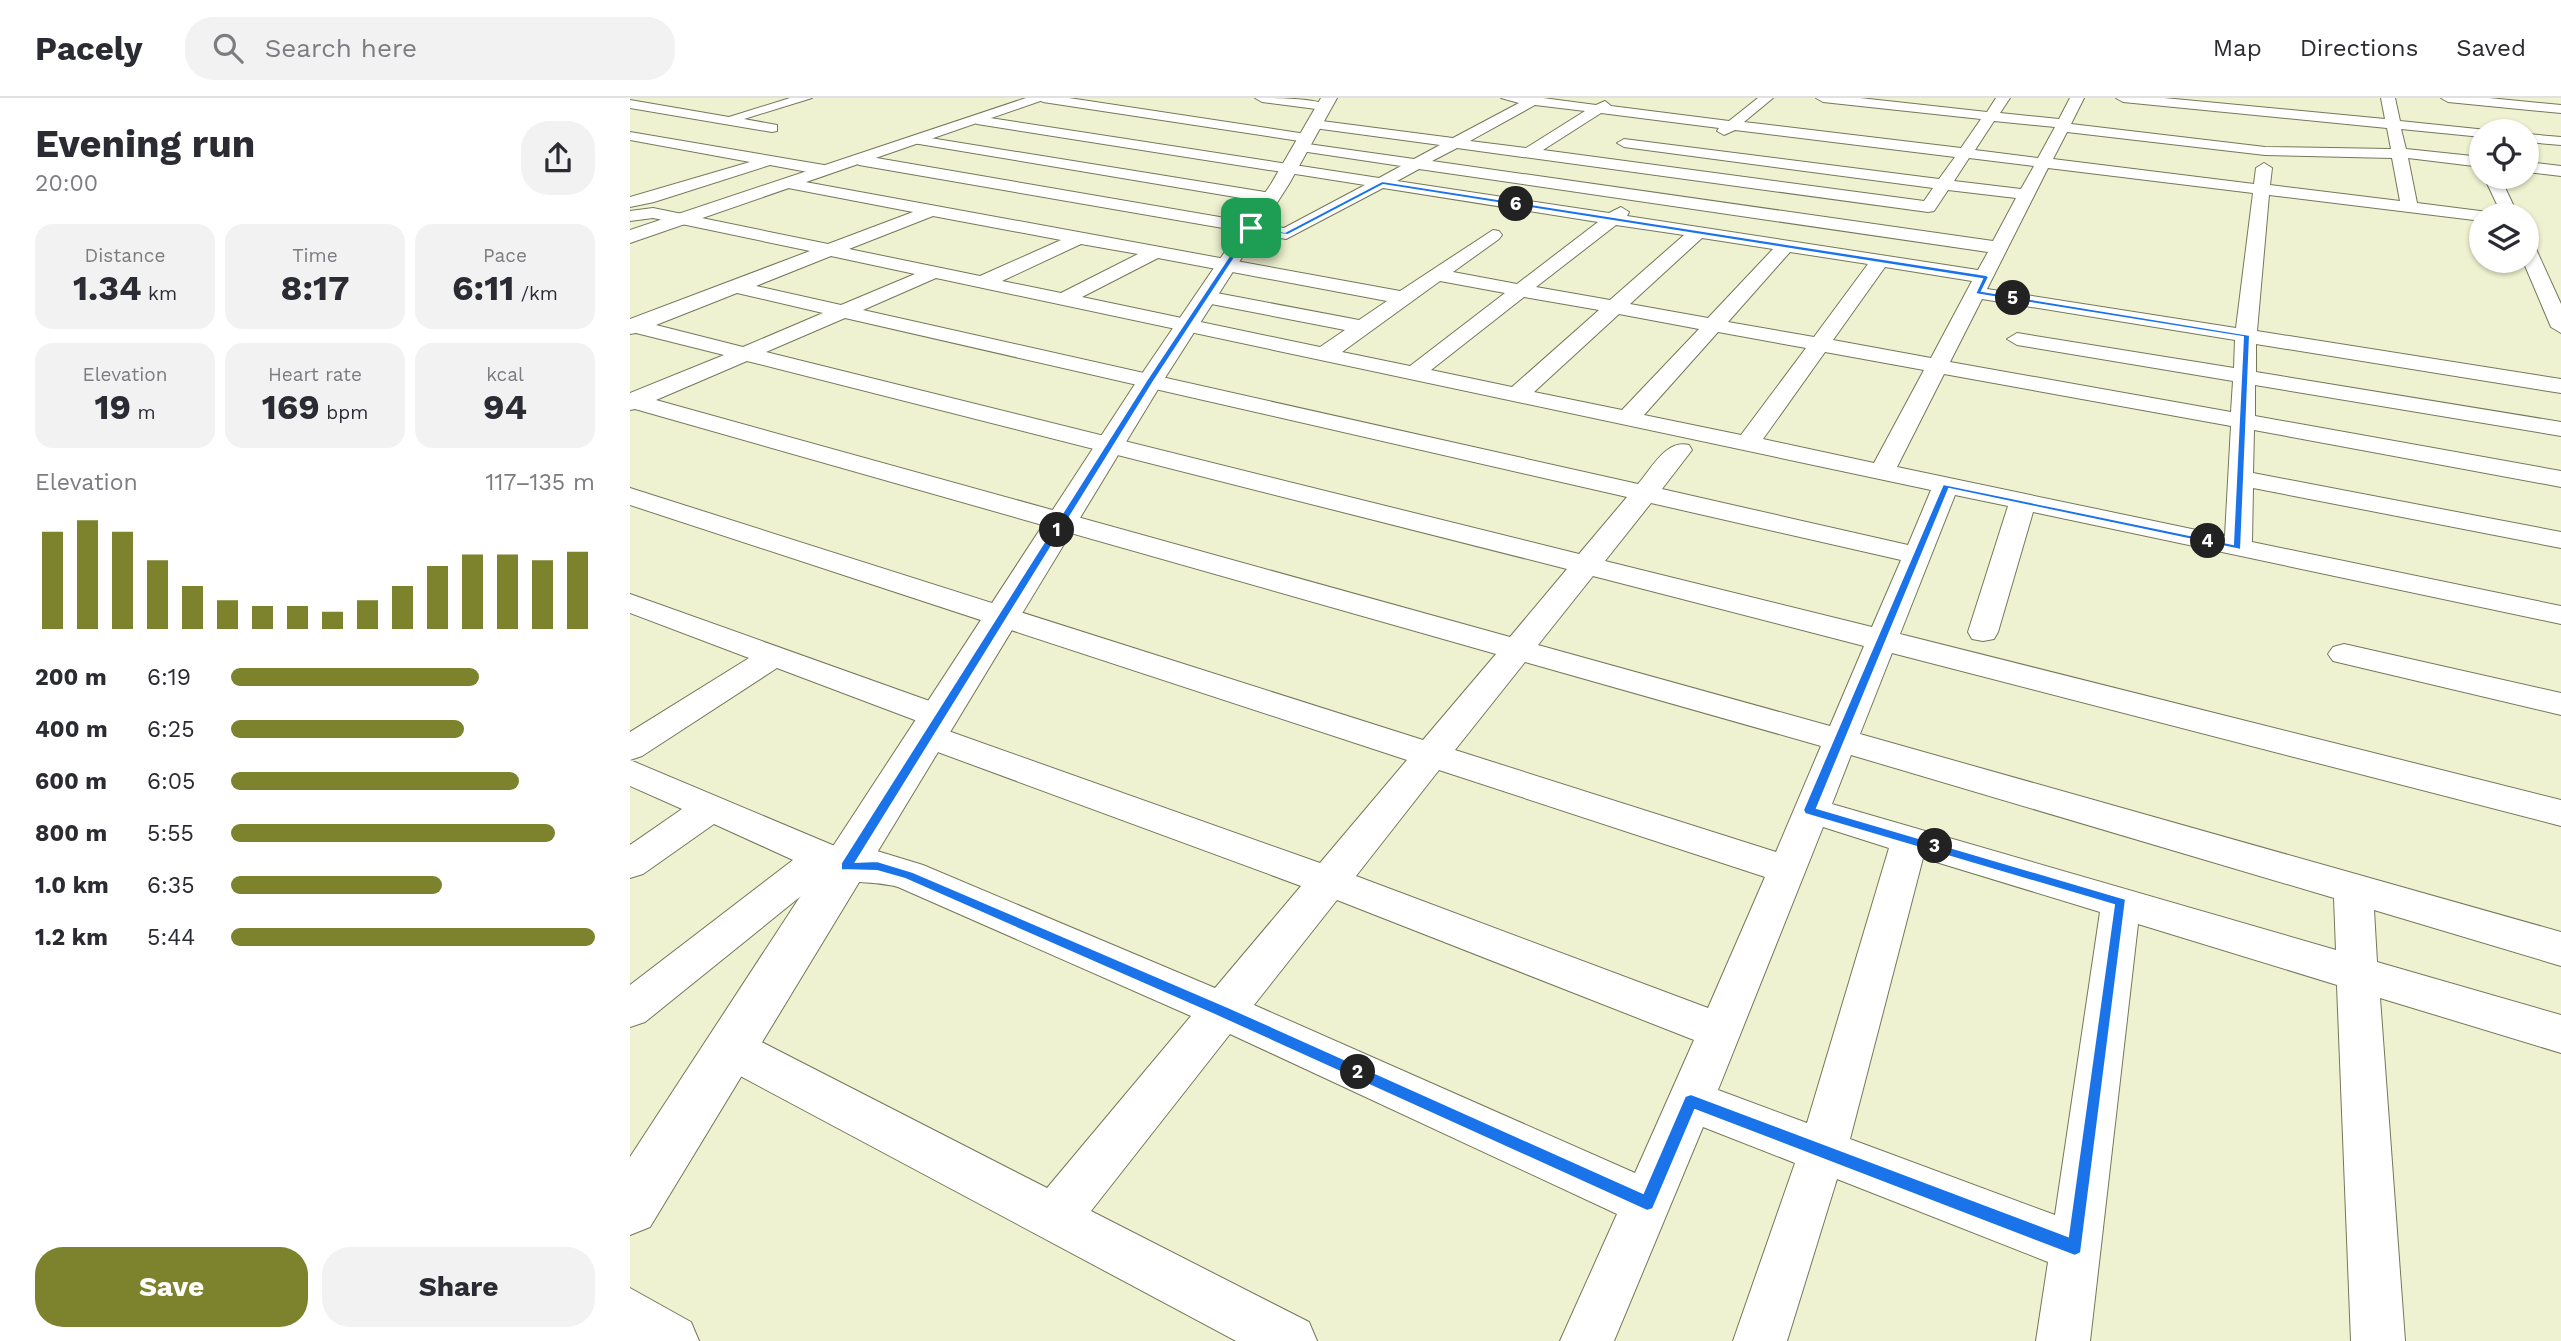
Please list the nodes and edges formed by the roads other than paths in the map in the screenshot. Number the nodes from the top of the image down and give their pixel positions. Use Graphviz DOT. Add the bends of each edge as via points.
graph roads {
  1 [pos="805,98"];
  2 [pos="1042,98"];
  3 [pos="1262,98"];
  4 [pos="1508,98"];
  5 [pos="1616,98"];
  6 [pos="1766,98"];
  7 [pos="1823,98"];
  8 [pos="2003,98"];
  9 [pos="2077,98"];
  10 [pos="2123,98"];
  11 [pos="2309,98"];
  12 [pos="2388,98"];
  13 [pos="2448,98"];
  14 [pos="1536,99"];
  15 [pos="1846,99"];
  16 [pos="711,101"];
  17 [pos="1920,103"];
  18 [pos="630,104"];
  19 [pos="1683,104"];
  20 [pos="2550,105"];
  21 [pos="1599,109"];
  22 [pos="674,111"];
  23 [pos="2150,115"];
  24 [pos="1990,116"];
  25 [pos="1665,117"];
  26 [pos="641,119"];
  27 [pos="2469,119"];
  28 [pos="2474,119"];
  29 [pos="726,120"];
  30 [pos="977,120"];
  31 [pos="1461,122"];
  32 [pos="2230,122"];
  33 [pos="1488,125"];
  34 [pos="1732,125"];
  35 [pos="2394,125"];
  36 [pos="2063,126"];
  37 [pos="2561,127"];
  38 [pos="772,128"];
  39 [pos="1511,128"];
  40 [pos="1535,131"];
  41 [pos="1311,132"];
  42 [pos="1642,134"];
  43 [pos="1808,134"];
  44 [pos="1558,135"];
  45 [pos="2314,135"];
  46 [pos="630,136"];
  47 [pos="1586,138"];
  48 [pos="2539,139"];
  49 [pos="918,140"];
  50 [pos="2561,141"];
  51 [pos="1614,142"];
  52 [pos="1456,143"];
  53 [pos="1885,143"];
  54 [pos="2265,151"];
  55 [pos="1697,152"];
  56 [pos="1965,152"];
  57 [pos="1529,153"];
  58 [pos="2139,153"];
  59 [pos="2400,154"];
  60 [pos="859,160"];
  61 [pos="769,161"];
  62 [pos="2469,161"];
  63 [pos="2045,162"];
  64 [pos="1777,163"];
  65 [pos="1418,164"];
  66 [pos="1091,168"];
  67 [pos="2539,168"];
  68 [pos="827,171"];
  69 [pos="2561,171"];
  70 [pos="1671,173"];
  71 [pos="1858,173"];
  72 [pos="1382,183"];
  73 [pos="789,184"];
  74 [pos="1944,184"];
  75 [pos="1035,190"];
  76 [pos="2261,190"];
  77 [pos="2028,195"];
  78 [pos="1641,196"];
  79 [pos="630,202"];
  80 [pos="630,208"];
  81 [pos="2410,208"];
  82 [pos="933,210"];
  83 [pos="2469,215"];
  84 [pos="630,216"];
  85 [pos="667,216"];
  86 [pos="1612,219"];
  87 [pos="1251,228"];
  88 [pos="1698,232"];
  89 [pos="1493,235"];
  90 [pos="630,237"];
  91 [pos="1079,237"];
  92 [pos="1786,246"];
  93 [pos="2001,248"];
  94 [pos="829,250"];
  95 [pos="1156,252"];
  96 [pos="1880,261"];
  97 [pos="1227,265"];
  98 [pos="933,272"];
  99 [pos="2538,273"];
  100 [pos="1437,275"];
  101 [pos="981,283"];
  102 [pos="1982,285"];
  103 [pos="735,287"];
  104 [pos="1519,292"];
  105 [pos="1206,297"];
  106 [pos="1405,298"];
  107 [pos="1062,300"];
  108 [pos="1613,307"];
  109 [pos="843,311"];
  110 [pos="1712,325"];
  111 [pos="1186,326"];
  112 [pos="631,327"];
  113 [pos="1363,327"];
  114 [pos="2561,327"];
  115 [pos="2246,335"];
  116 [pos="2017,339"];
  117 [pos="1819,344"];
  118 [pos="744,354"];
  119 [pos="1323,355"];
  120 [pos="1938,367"];
  121 [pos="1413,374"];
  122 [pos="2246,377"];
  123 [pos="1150,381"];
  124 [pos="2561,386"];
  125 [pos="1516,396"];
  126 [pos="632,401"];
  127 [pos="1627,419"];
  128 [pos="2242,422"];
  129 [pos="2561,429"];
  130 [pos="1747,444"];
  131 [pos="1110,446"];
  132 [pos="1680,450"];
  133 [pos="1882,472"];
  134 [pos="2242,478"];
  135 [pos="2561,479"];
  136 [pos="1946,486"];
  137 [pos="1645,493"];
  138 [pos="630,496"];
  139 [pos="2023,502"];
  140 [pos="1063,522"];
  141 [pos="2561,540"];
  142 [pos="2238,548"];
  143 [pos="1917,555"];
  144 [pos="1584,566"];
  145 [pos="630,603"];
  146 [pos="2561,615"];
  147 [pos="1003,616"];
  148 [pos="1983,632"];
  149 [pos="1881,641"];
  150 [pos="1515,650"];
  151 [pos="2344,654"];
  152 [pos="774,656"];
  153 [pos="2561,704"];
  154 [pos="934,726"];
  155 [pos="1839,740"];
  156 [pos="630,748"];
  157 [pos="1432,756"];
  158 [pos="630,772"];
  159 [pos="710,807"];
  160 [pos="1809,810"];
  161 [pos="2561,813"];
  162 [pos="1910,839"];
  163 [pos="834,862"];
  164 [pos="630,864"];
  165 [pos="1787,870"];
  166 [pos="1329,881"];
  167 [pos="2353,891"];
  168 [pos="2121,902"];
  169 [pos="2561,949"];
  170 [pos="2358,972"];
  171 [pos="630,1009"];
  172 [pos="1223,1011"];
  173 [pos="1720,1031"];
  174 [pos="2561,1034"];
  175 [pos="730,1048"];
  176 [pos="1691,1101"];
  177 [pos="1823,1150"];
  178 [pos="1647,1203"];
  179 [pos="630,1207"];
  180 [pos="1053,1219"];
  181 [pos="2075,1247"];
  182 [pos="630,1314"];
  183 [pos="672,1341"];
  184 [pos="1290,1341"];
  185 [pos="1587,1341"];
  186 [pos="1760,1341"];
  187 [pos="2063,1341"];
  188 [pos="2378,1341"];
  1 -- 29 [label="street"];
  2 -- 30 [label="main road"];
  2 -- 41 [label="street"];
  3 -- 41 [label="street"];
  4 -- 14 [label="street"];
  5 -- 21 [label="street"];
  6 -- 34 [label="street"];
  7 -- 15 [label="street"];
  8 -- 24 [label="street"];
  9 -- 36 [label="street"];
  10 -- 23 [label="street"];
  11 -- 45 [label="street"];
  12 -- 35 [label="street"];
  13 -- 28 [label="street"];
  14 -- 21 [label="street"];
  14 -- 33 [label="street"];
  15 -- 17 [label="street"];
  15 -- 43 [label="street"];
  16 -- 22 [label="street"];
  17 -- 24 [label="street"];
  17 -- 53 [label="street"];
  18 -- 22 [label="street"];
  19 -- 25 [label="street"];
  20 -- 28 [label="street"];
  20 -- 37 [label="street"];
  21 -- 25 [label="street"];
  21 -- 44 [label="street"];
  22 -- 26 [label="street"];
  22 -- 29 [label="street"];
  23 -- 32 [label="street"];
  23 -- 32 [label="street"];
  23 -- 36 [label="street"];
  23 -- 58 [label="street"];
  24 -- 36 [label="street"];
  24 -- 56 [label="street"];
  25 -- 34 [label="street"];
  25 -- 42 [label="street"];
  27 -- 35 [label="street"];
  29 -- 38 [label="street"];
  30 -- 41 [label="street"];
  30 -- 49 [label="main road"];
  31 -- 33 [label="street"];
  32 -- 45 [label="street"];
  32 -- 54 [label="street"];
  33 -- 39 [label="street"];
  33 -- 52 [label="street"];
  34 -- 43 [label="street"];
  34 -- 55 [label="street"];
  35 -- 45 [label="street"];
  35 -- 59 [label="street"];
  36 -- 63 [label="street"];
  40 -- 44 [label="street"];
  41 -- 52 [label="street"];
  41 -- 65 [label="street"];
  41 -- 66 [label="street"];
  41 -- 72 [label="street"];
  41 -- 87 [label="main road"];
  43 -- 53 [label="street"];
  43 -- 64 [label="street"];
  44 -- 47 [label="street"];
  44 -- 57 [label="street"];
  45 -- 54 [label="street"];
  45 -- 59 [label="street"];
  46 -- 61 [label="street"];
  48 -- 50 [label="street"];
  49 -- 60 [label="main road"];
  49 -- 66 [label="street"];
  51 -- 55 [label="street"];
  52 -- 57 [label="street"];
  52 -- 65 [label="street"];
  53 -- 56 [label="street"];
  53 -- 71 [label="street"];
  54 -- 76 [label="street"];
  55 -- 64 [label="street"];
  55 -- 70 [label="street"];
  56 -- 63 [label="street"];
  56 -- 74 [label="street"];
  57 -- 70 [label="street"];
  59 -- 62 [label="street"];
  59 -- 81 [label="street"];
  60 -- 68 [label="main road"];
  60 -- 75 [label="street"];
  61 -- 68 [label="street"];
  61 -- 79 [label="street"];
  63 -- 76 [label="street"];
  63 -- 77 [label="street"];
  64 -- 71 [label="street"];
  65 -- 72 [label="street"];
  65 -- 78 [label="street"];
  66 -- 75 [label="street"];
  67 -- 69 [label="street"];
  68 -- 73 [label="main road"];
  70 -- 74 [label="street" via="1928,207"];
  70 -- 78 [label="street"];
  71 -- 74 [label="street"];
  72 -- 86 [label="street"];
  72 -- 87 [label="street" via="1286,234"];
  73 -- 82 [label="street"];
  73 -- 85 [label="main road"];
  74 -- 77 [label="street"];
  75 -- 87 [label="street"];
  76 -- 81 [label="street"];
  76 -- 115 [label="street"];
  77 -- 93 [label="street"];
  78 -- 86 [label="street"];
  78 -- 93 [label="street"];
  80 -- 85 [label="street"];
  81 -- 83 [label="street"];
  82 -- 91 [label="street"];
  82 -- 94 [label="street"];
  84 -- 85 [label="street"];
  85 -- 90 [label="main road"];
  85 -- 94 [label="street"];
  86 -- 88 [label="street"];
  86 -- 104 [label="street"];
  87 -- 97 [label="main road"];
  88 -- 92 [label="street"];
  88 -- 108 [label="street"];
  89 -- 100 [label="street"];
  91 -- 95 [label="street"];
  91 -- 101 [label="street"];
  92 -- 96 [label="street"];
  92 -- 110 [label="street"];
  93 -- 102 [label="street"];
  94 -- 98 [label="street"];
  94 -- 103 [label="street"];
  95 -- 97 [label="street"];
  95 -- 107 [label="street"];
  96 -- 102 [label="street"];
  96 -- 117 [label="street"];
  97 -- 105 [label="main road"];
  97 -- 106 [label="street"];
  98 -- 101 [label="street"];
  98 -- 109 [label="street"];
  99 -- 114 [label="street"];
  100 -- 104 [label="street"];
  100 -- 106 [label="street"];
  101 -- 107 [label="street"];
  102 -- 115 [label="street"];
  102 -- 120 [label="street"];
  103 -- 109 [label="street"];
  103 -- 112 [label="street"];
  104 -- 108 [label="street"];
  104 -- 121 [label="street"];
  105 -- 111 [label="main road"];
  105 -- 113 [label="street"];
  106 -- 113 [label="street"];
  107 -- 111 [label="street"];
  108 -- 110 [label="street"];
  108 -- 125 [label="street"];
  109 -- 118 [label="street"];
  109 -- 123 [label="street"];
  110 -- 117 [label="street"];
  110 -- 127 [label="street"];
  111 -- 119 [label="street"];
  111 -- 123 [label="main road"];
  112 -- 118 [label="street"];
  113 -- 119 [label="street"];
  115 -- 122 [label="street"];
  115 -- 124 [label="street"];
  116 -- 122 [label="street"];
  117 -- 120 [label="street"];
  117 -- 130 [label="street"];
  118 -- 126 [label="street"];
  118 -- 131 [label="street"];
  119 -- 121 [label="street"];
  120 -- 128 [label="street"];
  120 -- 133 [label="street"];
  121 -- 125 [label="street"];
  122 -- 128 [label="street"];
  122 -- 129 [label="street"];
  123 -- 131 [label="main road"];
  123 -- 137 [label="street"];
  125 -- 127 [label="street"];
  126 -- 140 [label="street"];
  127 -- 130 [label="street"];
  128 -- 134 [label="street"];
  128 -- 135 [label="street"];
  130 -- 133 [label="street"];
  131 -- 140 [label="main road"];
  131 -- 144 [label="street"];
  132 -- 137 [label="street"];
  133 -- 136 [label="street"];
  134 -- 141 [label="street"];
  134 -- 142 [label="street"];
  136 -- 139 [label="street"];
  136 -- 143 [label="street"];
  137 -- 143 [label="street"];
  137 -- 144 [label="street"];
  138 -- 147 [label="street"];
  139 -- 142 [label="street"];
  139 -- 148 [label="street"];
  140 -- 147 [label="main road"];
  140 -- 150 [label="street"];
  142 -- 146 [label="street"];
  143 -- 149 [label="street"];
  144 -- 149 [label="street"];
  144 -- 150 [label="street"];
  145 -- 152 [label="street"];
  147 -- 154 [label="main road"];
  147 -- 157 [label="street"];
  149 -- 155 [label="street"];
  149 -- 161 [label="street"];
  150 -- 155 [label="street"];
  150 -- 157 [label="street"];
  151 -- 153 [label="street"];
  152 -- 154 [label="street"];
  152 -- 156 [label="street"];
  154 -- 163 [label="main road"];
  154 -- 166 [label="street"];
  155 -- 160 [label="street"];
  155 -- 167 [label="street"];
  157 -- 165 [label="street"];
  157 -- 166 [label="street"];
  158 -- 159 [label="street"];
  159 -- 163 [label="street"];
  159 -- 164 [label="street"];
  160 -- 162 [label="street"];
  160 -- 165 [label="street"];
  162 -- 168 [label="street"];
  162 -- 177 [label="street"];
  163 -- 171 [label="street"];
  163 -- 172 [label="street" via="877,866 908,875"];
  163 -- 175 [label="main road"];
  165 -- 173 [label="street"];
  166 -- 172 [label="street"];
  166 -- 173 [label="street"];
  167 -- 169 [label="street"];
  167 -- 170 [label="street"];
  168 -- 170 [label="street"];
  168 -- 181 [label="street"];
  170 -- 174 [label="street"];
  170 -- 188 [label="street"];
  172 -- 178 [label="street"];
  172 -- 180 [label="street"];
  173 -- 176 [label="street"];
  175 -- 179 [label="main road"];
  175 -- 180 [label="street"];
  176 -- 177 [label="street"];
  176 -- 178 [label="street"];
  177 -- 181 [label="street"];
  177 -- 186 [label="street"];
  178 -- 185 [label="street"];
  180 -- 184 [label="street"];
  181 -- 187 [label="street"];
  182 -- 183 [label="street"];
}
